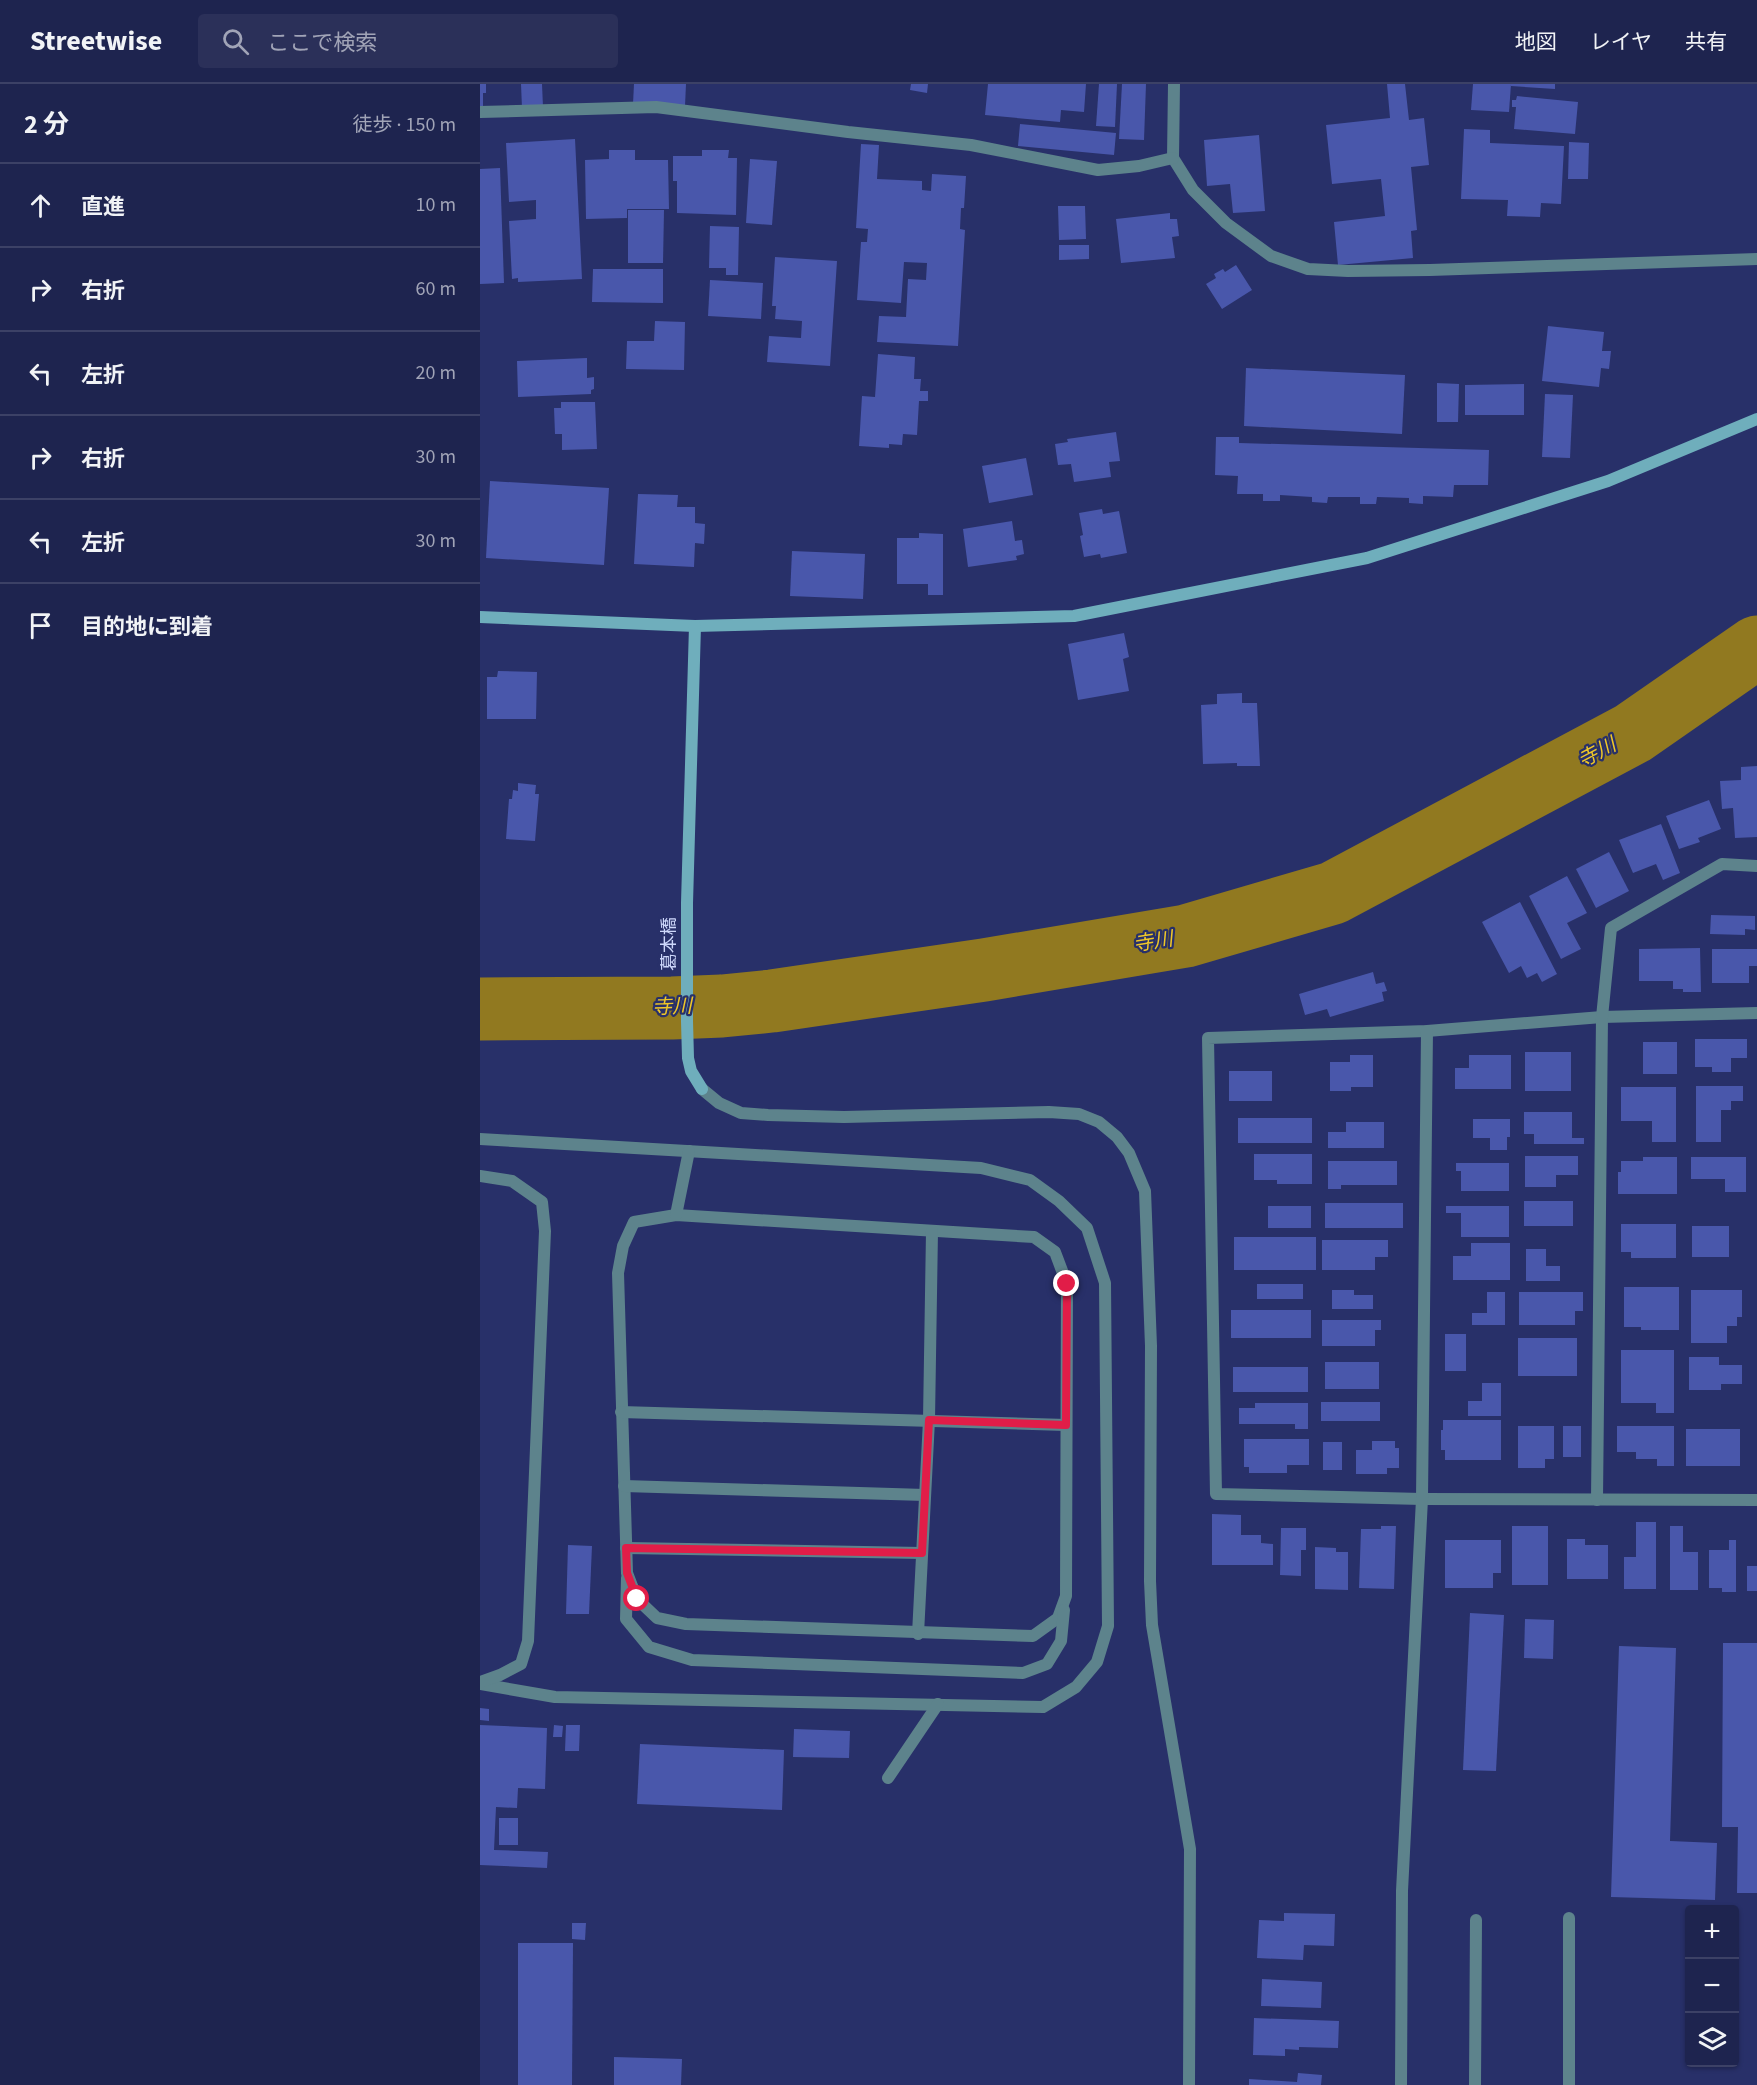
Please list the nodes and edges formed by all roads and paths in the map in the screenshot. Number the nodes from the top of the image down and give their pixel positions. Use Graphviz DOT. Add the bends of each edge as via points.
graph roads {
  1 [pos="1174,84"];
  2 [pos="480,112"];
  3 [pos="1173,158"];
  4 [pos="1757,259"];
  5 [pos="1757,419"];
  6 [pos="480,617"];
  7 [pos="695,626"];
  8 [pos="1757,866"];
  9 [pos="1757,1013"];
  10 [pos="1602,1017"];
  11 [pos="1427,1031"];
  12 [pos="480,1139"];
  13 [pos="689,1151"];
  14 [pos="480,1176"];
  15 [pos="676,1215"];
  16 [pos="932,1231"];
  17 [pos="621,1412"];
  18 [pos="929,1420"];
  19 [pos="1066,1425"];
  20 [pos="624,1486"];
  21 [pos="925,1495"];
  22 [pos="1422,1499"];
  23 [pos="1597,1500"];
  24 [pos="1757,1500"];
  25 [pos="626,1548"];
  26 [pos="922,1553"];
  27 [pos="627,1573"];
  28 [pos="1066,1596"];
  29 [pos="918,1634"];
  30 [pos="480,1683"];
  31 [pos="938,1704"];
  32 [pos="888,1778"];
  33 [pos="1569,1918"];
  34 [pos="1476,1920"];
  35 [pos="1189,2085"];
  36 [pos="1401,2085"];
  37 [pos="1475,2085"];
  38 [pos="1569,2085"];
  1 -- 3 [label="street"];
  2 -- 3 [label="street" via="656,107 971,145 1098,170"];
  3 -- 4 [label="street" via="1193,190 1226,224 1271,256 1308,269 1430,270"];
  5 -- 7 [label="street" via="1608,481 1367,558 1074,616"];
  6 -- 7 [label="street"];
  7 -- 35 [label="street, 葛本橋" via="687,903 688,1058 702,1089 719,1103 741,1113 768,1115 1079,1114 1099,1122 1117,1137 1129,1153 1145,1191 1152,1625 1190,1849"];
  8 -- 10 [label="street" via="1722,864 1611,928"];
  9 -- 10 [label="street"];
  10 -- 11 [label="street"];
  10 -- 23 [label="street"];
  11 -- 22 [label="street"];
  11 -- 22 [label="street" via="1208,1038 1216,1494"];
  12 -- 13 [label="street"];
  13 -- 15 [label="street"];
  13 -- 31 [label="street" via="981,1168 1030,1180 1087,1228 1105,1283 1108,1626 1097,1662 1076,1687 1043,1707"];
  14 -- 30 [label="street" via="512,1181 542,1202 545,1231 528,1641 521,1664"];
  15 -- 16 [label="street"];
  15 -- 17 [label="street" via="634,1222 623,1246 618,1273"];
  16 -- 18 [label="street"];
  16 -- 19 [label="street" via="1034,1237 1055,1252 1067,1284"];
  17 -- 18 [label="street"];
  17 -- 20 [label="street"];
  18 -- 19 [label="street"];
  18 -- 21 [label="street"];
  19 -- 28 [label="street"];
  20 -- 21 [label="street"];
  20 -- 25 [label="street"];
  21 -- 26 [label="street"];
  22 -- 23 [label="street"];
  22 -- 36 [label="street" via="1402,1891"];
  23 -- 24 [label="street"];
  25 -- 26 [label="street"];
  25 -- 27 [label="street"];
  26 -- 29 [label="street"];
  27 -- 28 [label="street" via="626,1619 649,1647 692,1660 1023,1673 1047,1664 1061,1641"];
  27 -- 29 [label="street" via="637,1599 657,1618 686,1623"];
  28 -- 29 [label="street" via="1058,1618 1033,1636"];
  30 -- 31 [label="street" via="555,1696"];
  31 -- 32 [label="street"];
  33 -- 38 [label="street"];
  34 -- 37 [label="street"];
}
